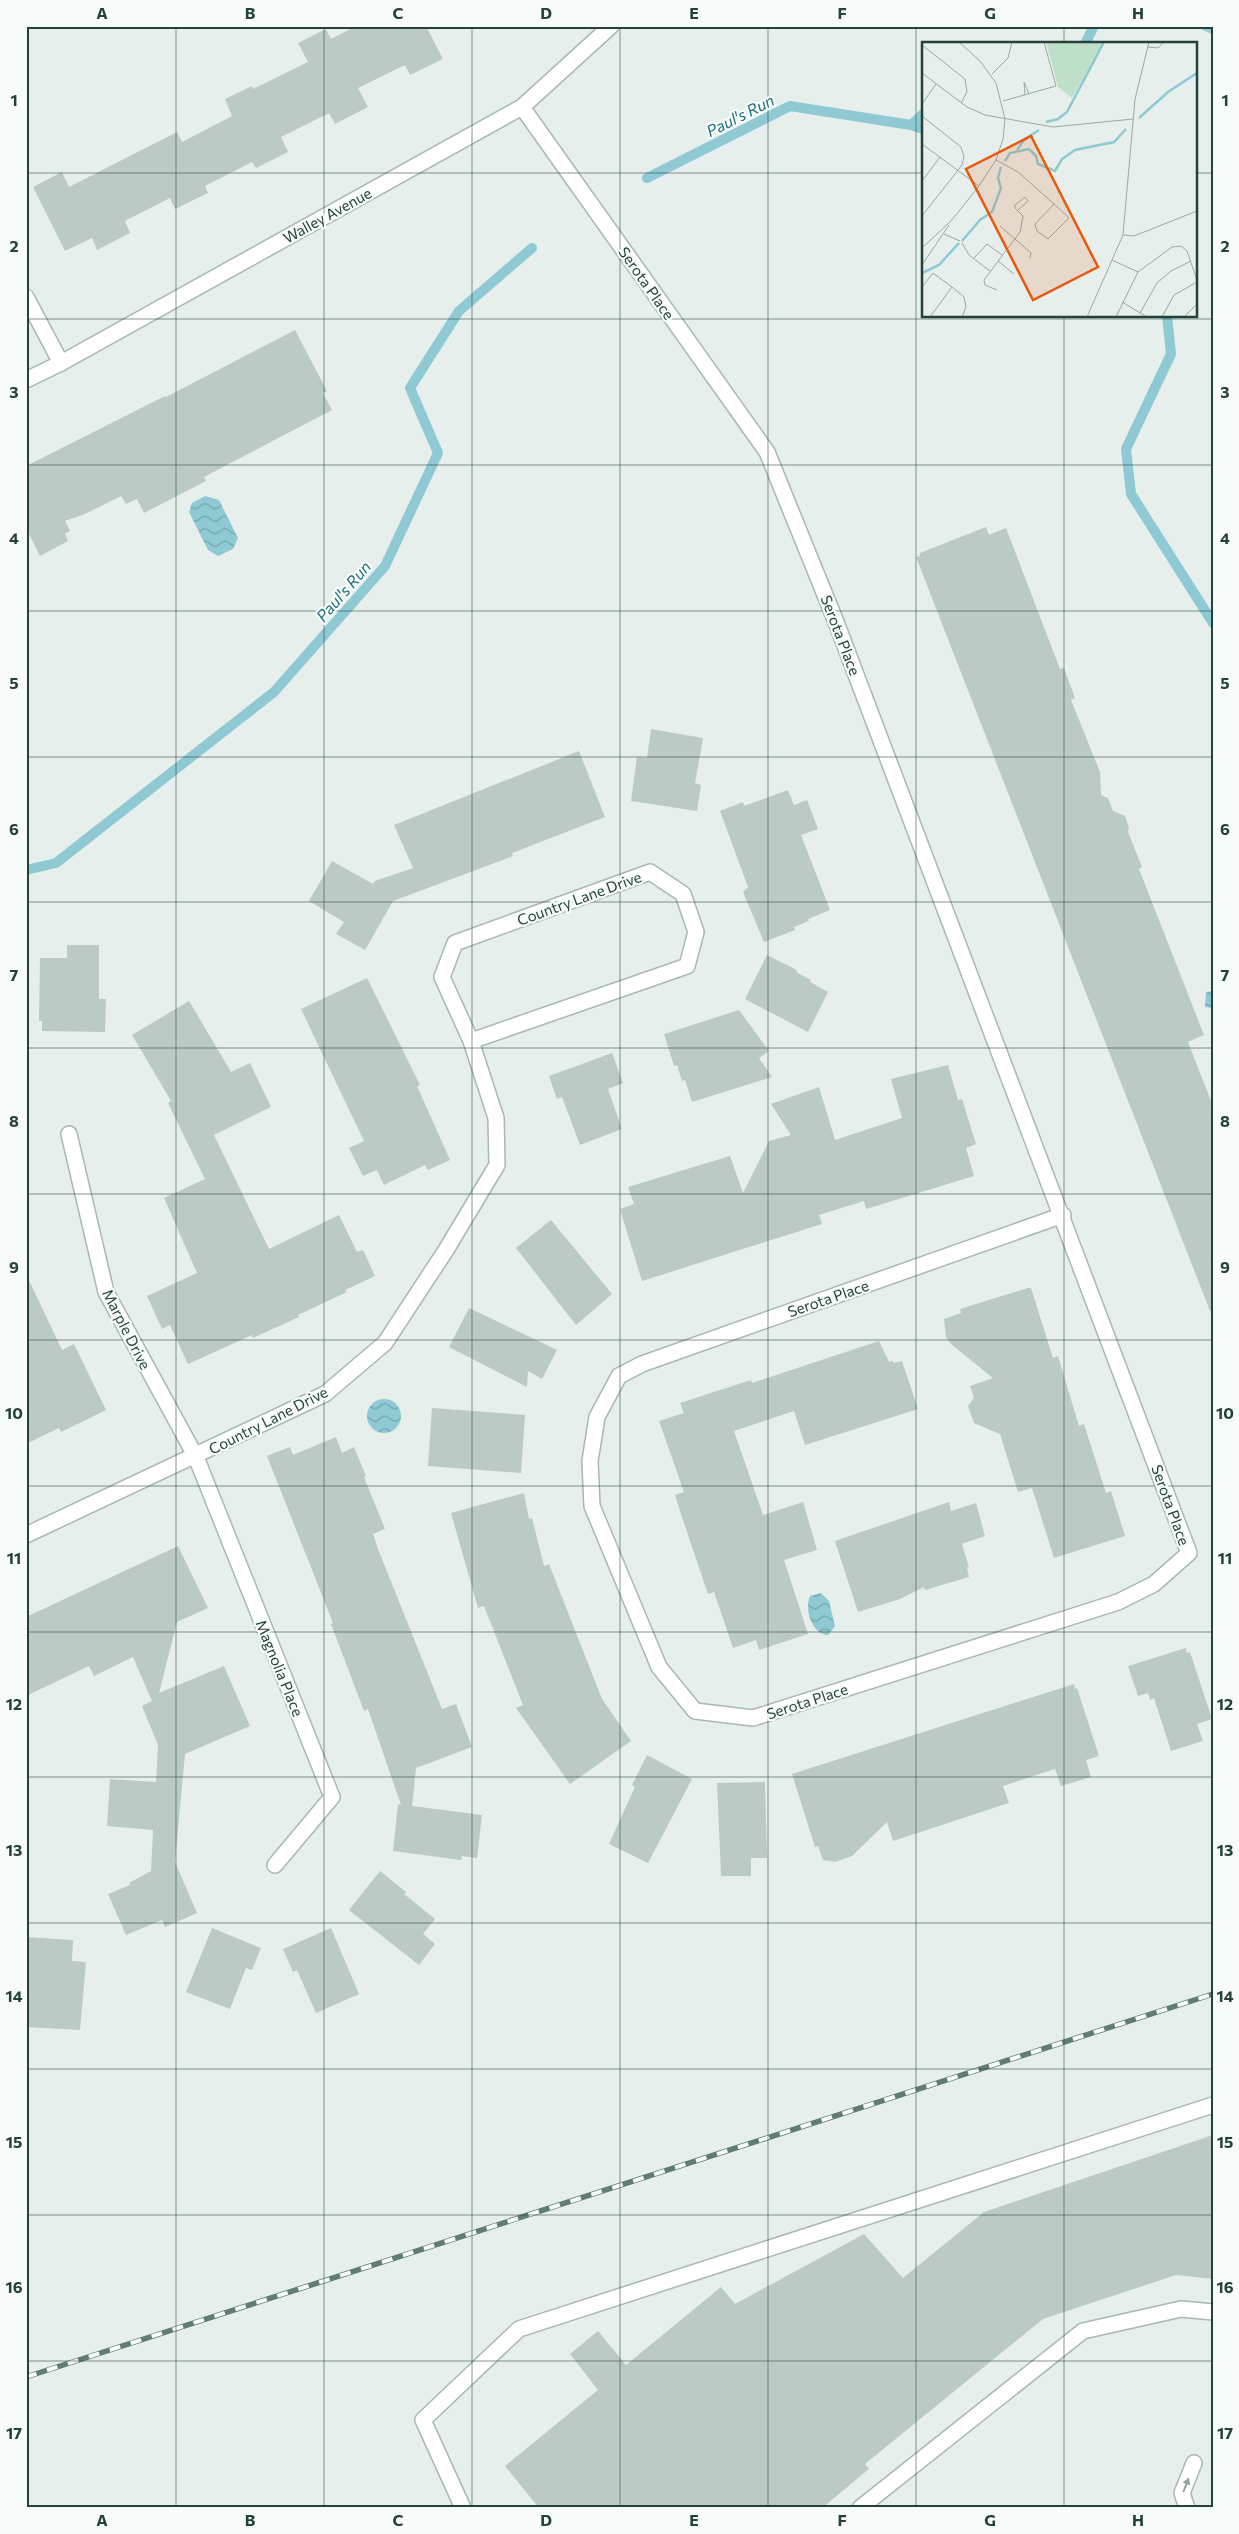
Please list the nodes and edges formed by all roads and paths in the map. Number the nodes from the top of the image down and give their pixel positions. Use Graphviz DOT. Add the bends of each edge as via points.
graph roads {
  1 [pos="610,26"];
  2 [pos="522,107"];
  3 [pos="26,297"];
  4 [pos="61,363"];
  5 [pos="26,380"];
  6 [pos="471,1041"];
  7 [pos="69,1134"];
  8 [pos="1063,1215"];
  9 [pos="196,1456"];
  10 [pos="26,1535"];
  11 [pos="275,1865"];
  12 [pos="1213,2105"];
  13 [pos="1213,2312"];
  14 [pos="1194,2463"];
  15 [pos="463,2508"];
  16 [pos="860,2508"];
  17 [pos="1187,2508"];
  1 -- 2 [label="street, Walley Avenue"];
  2 -- 4 [label="street, Walley Avenue"];
  2 -- 8 [label="street, Serota Place" via="767,452 840,631"];
  3 -- 4 [label="street"];
  4 -- 5 [label="street, Walley Avenue"];
  6 -- 6 [label="street, Country Lane Drive" via="687,966 696,932 682,894 650,872 455,943 442,977"];
  6 -- 9 [label="street, Country Lane Drive" via="496,1118 496,1165 446,1250 385,1343 325,1394"];
  7 -- 9 [label="street, Marple Drive" via="106,1292"];
  8 -- 8 [label="street, Serota Place" via="1189,1553 1154,1584 1118,1602 1034,1629 753,1718 695,1711 659,1667 592,1506 590,1461 597,1417 619,1376 642,1364"];
  9 -- 10 [label="street, Country Lane Drive"];
  9 -- 11 [label="street, Magnolia Place" via="332,1797"];
  12 -- 15 [label="street" via="519,2329 423,2420"];
  13 -- 16 [label="street" via="1181,2308 1083,2331"];
  17 -- 14 [label="street, one-way" via="1182,2493"];
}
